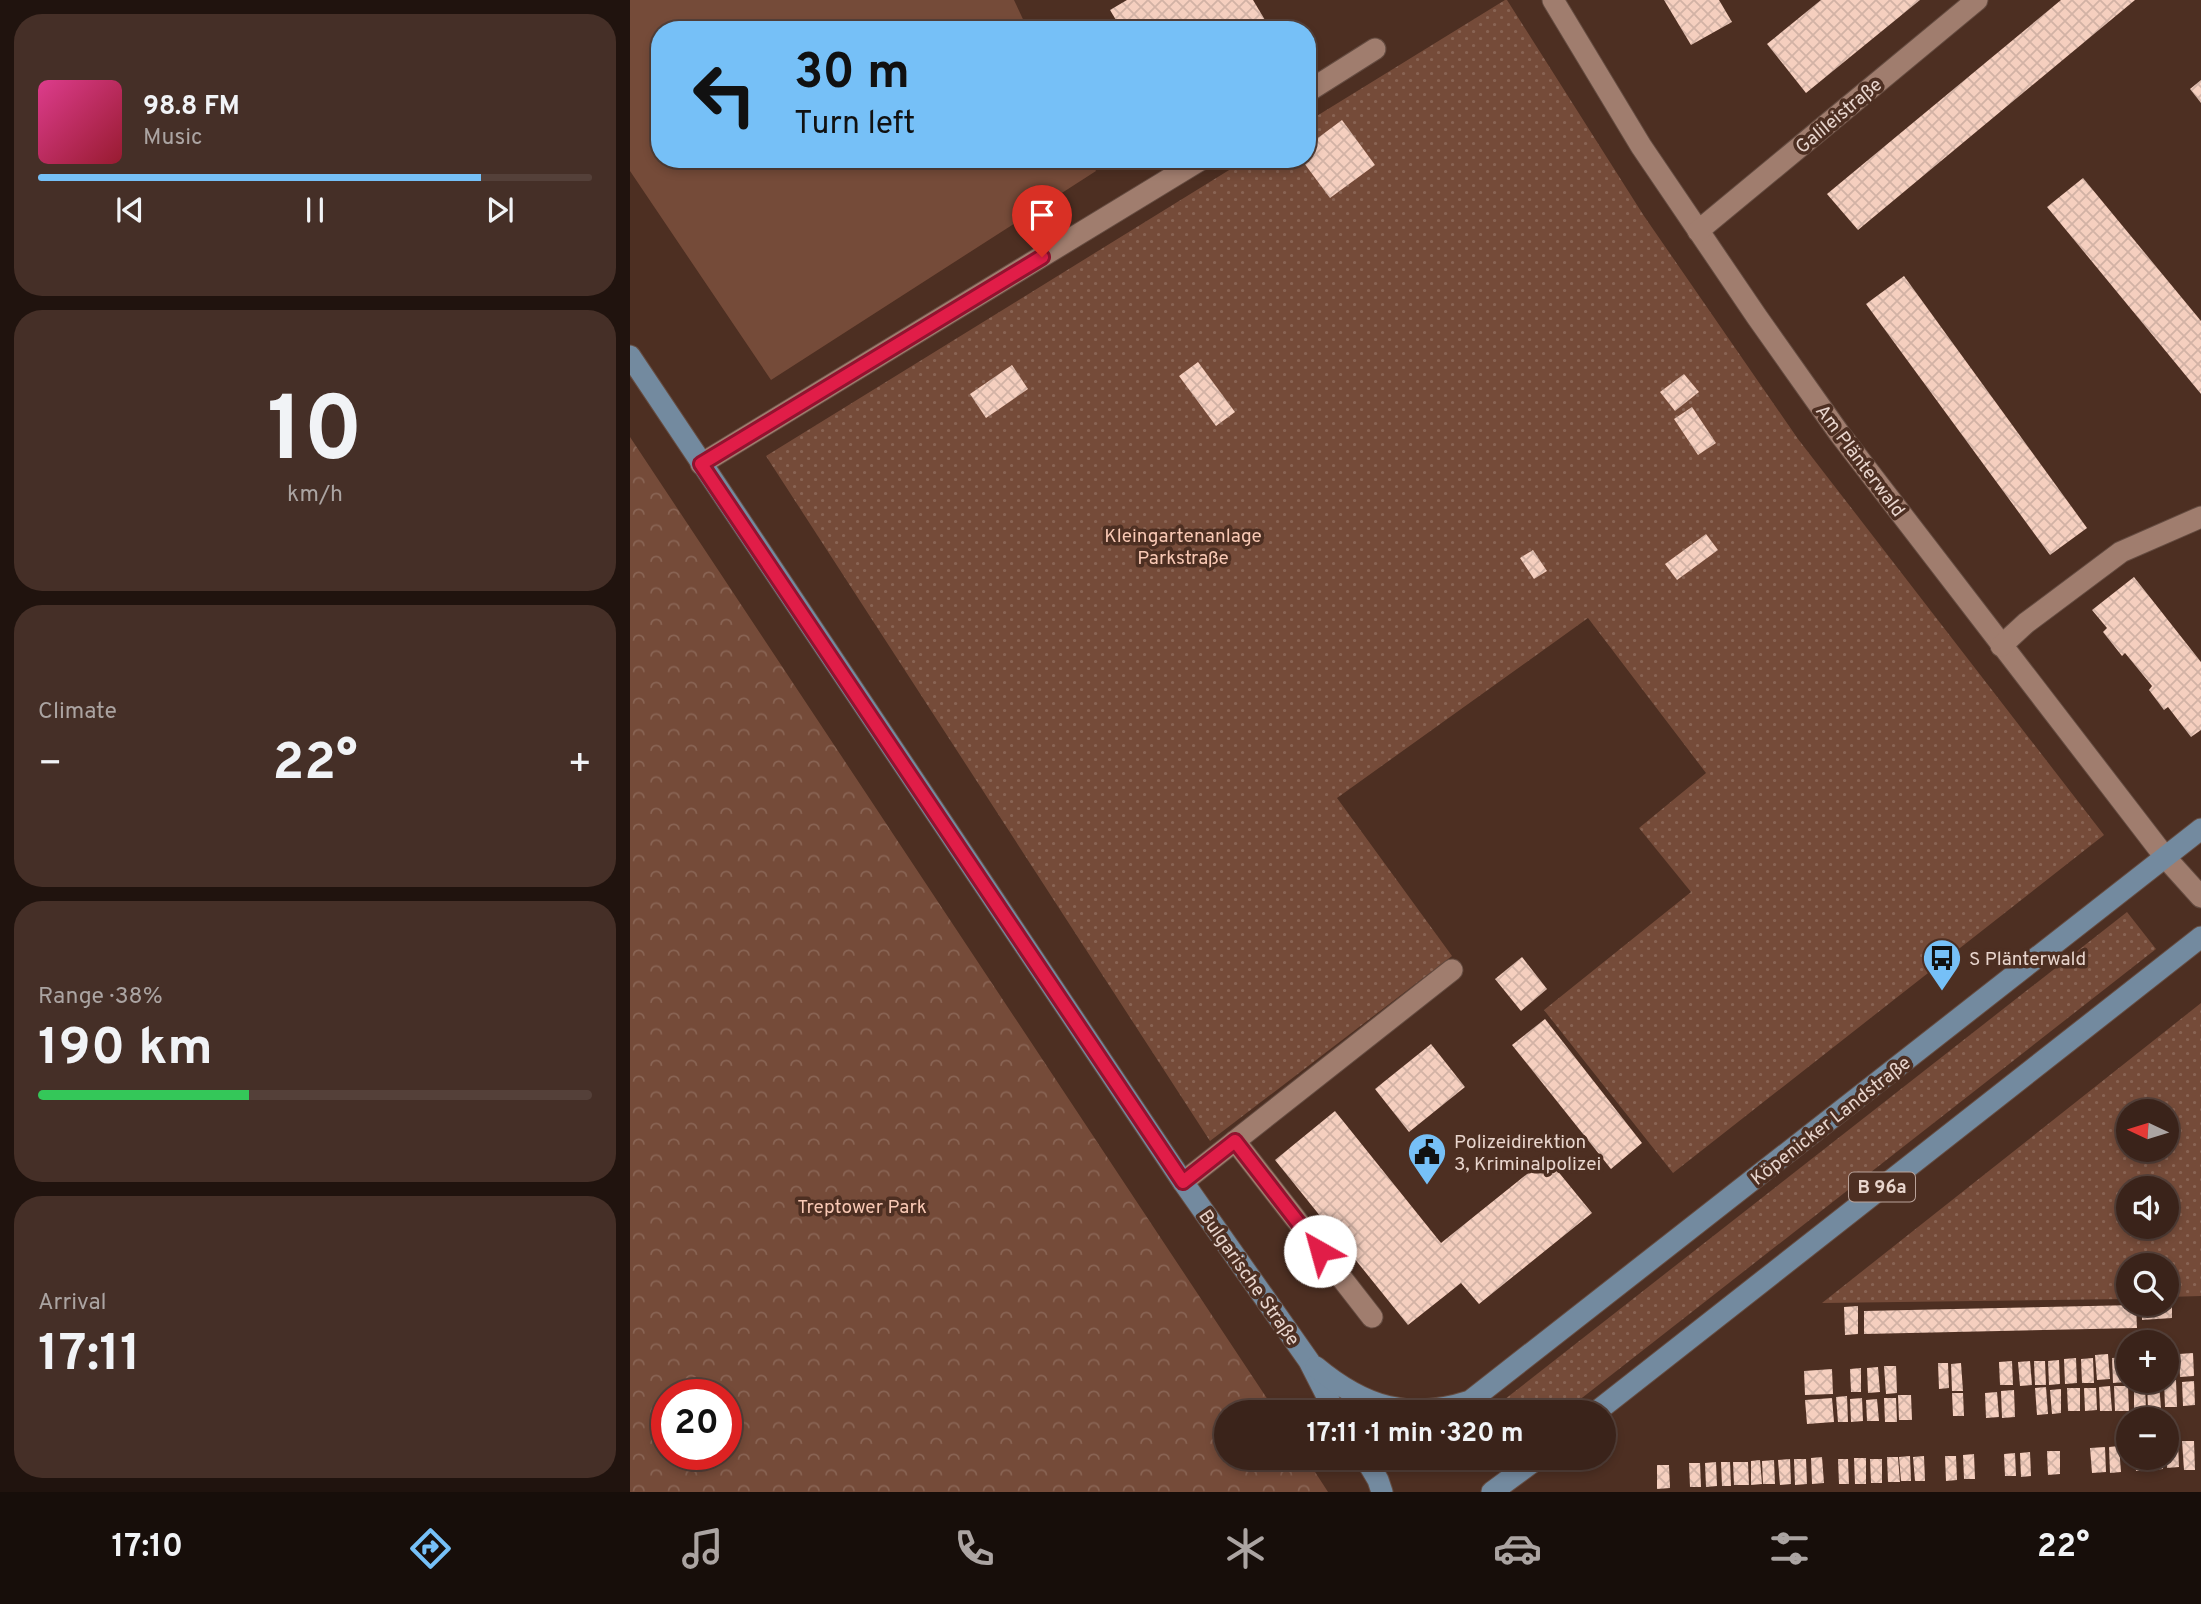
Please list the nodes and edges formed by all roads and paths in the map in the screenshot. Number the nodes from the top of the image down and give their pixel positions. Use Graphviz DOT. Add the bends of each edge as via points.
graph roads {
  1 [pos="1553,0"];
  2 [pos="1977,0"];
  3 [pos="1375,49"];
  4 [pos="1316,86"];
  5 [pos="1187,168"];
  6 [pos="1698,231"];
  7 [pos="630,356"];
  8 [pos="701,464"];
  9 [pos="2201,517"];
  10 [pos="2001,646"];
  11 [pos="2201,829"];
  12 [pos="2165,857"];
  13 [pos="2201,897"];
  14 [pos="2201,937"];
  15 [pos="1452,970"];
  16 [pos="1235,1141"];
  17 [pos="1183,1182"];
  18 [pos="1372,1317"];
  19 [pos="1309,1361"];
  20 [pos="1329,1400"];
  21 [pos="1369,1400"];
  22 [pos="1483,1400"];
  23 [pos="1611,1400"];
  24 [pos="1372,1470"];
  25 [pos="1517,1470"];
  26 [pos="1382,1492"];
  27 [pos="1492,1492"];
  1 -- 6 [label="street, Am Plänterwald"];
  2 -- 6 [label="street, Galileistraße"];
  3 -- 4 [label="street"];
  5 -- 8 [label="street"];
  6 -- 10 [label="street, Am Plänterwald" via="1839,433"];
  7 -- 8 [label="main road, Bulgarische Straße"];
  8 -- 17 [label="main road, Bulgarische Straße"];
  9 -- 10 [label="street" via="2121,552"];
  10 -- 12 [label="street, Am Plänterwald"];
  11 -- 12 [label="main road, Köpenicker Landstraße"];
  12 -- 13 [label="street, Am Plänterwald"];
  12 -- 22 [label="main road, Köpenicker Landstraße"];
  14 -- 23 [label="main road, B 96a"];
  15 -- 16 [label="street"];
  16 -- 17 [label="street"];
  16 -- 18 [label="street"];
  17 -- 19 [label="main road, Bulgarische Straße"];
  19 -- 20 [label="main road, Bulgarische Straße"];
  19 -- 21 [label="main road, Bulgarische Straße" via="1350,1392"];
  24 -- 26 [label="main road"];
  25 -- 27 [label="main road"];
}
